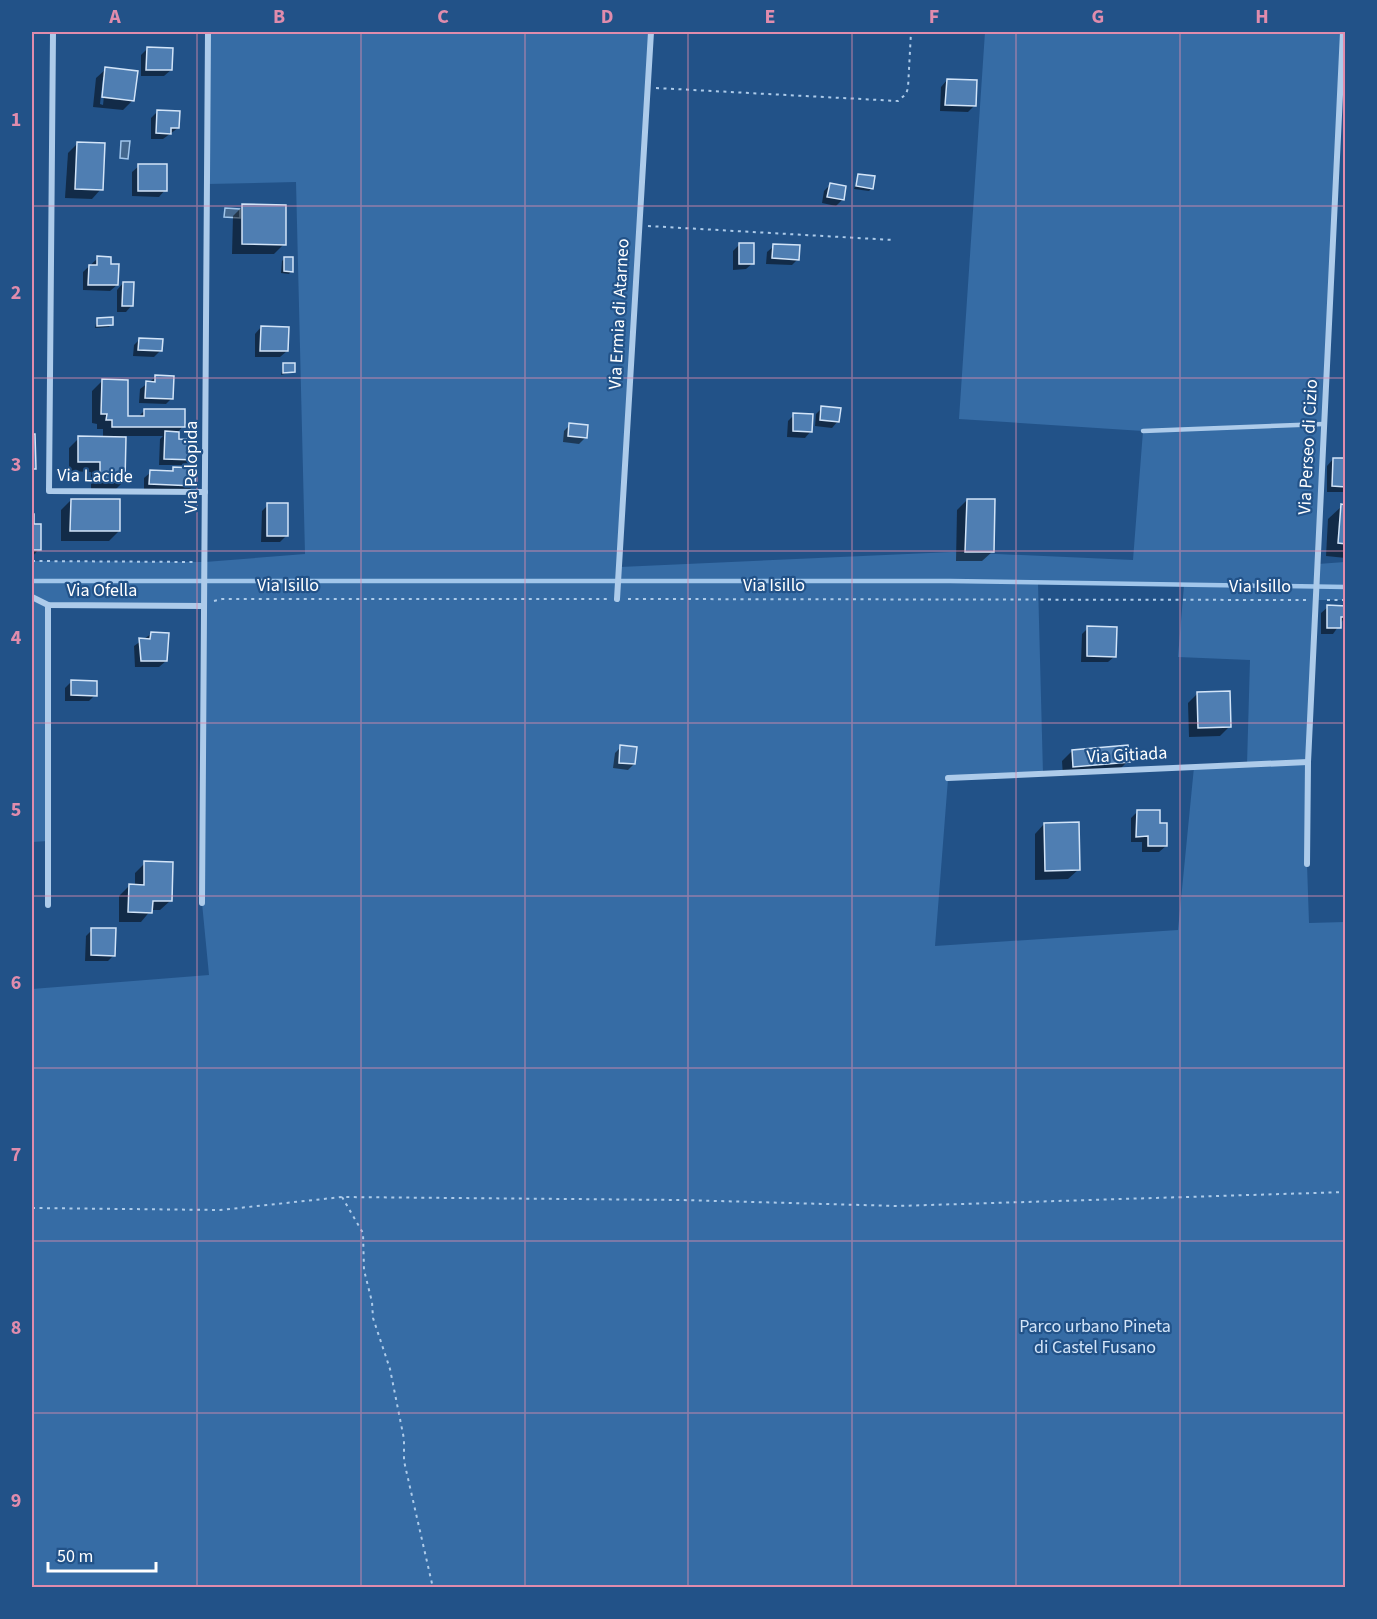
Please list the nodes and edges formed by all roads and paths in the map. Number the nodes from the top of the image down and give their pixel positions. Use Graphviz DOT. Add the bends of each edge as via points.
graph roads {
  1 [pos="53,32"];
  2 [pos="208,32"];
  3 [pos="651,32"];
  4 [pos="911,32"];
  5 [pos="1343,32"];
  6 [pos="647,88"];
  7 [pos="1342,116"];
  8 [pos="639,225"];
  9 [pos="893,240"];
  10 [pos="1324,424"];
  11 [pos="1143,431"];
  12 [pos="205,492"];
  13 [pos="32,561"];
  14 [pos="205,562"];
  15 [pos="32,597"];
  16 [pos="617,599"];
  17 [pos="1317,600"];
  18 [pos="1346,600"];
  19 [pos="48,605"];
  20 [pos="203,606"];
  21 [pos="1308,762"];
  22 [pos="948,778"];
  23 [pos="1307,864"];
  24 [pos="202,903"];
  25 [pos="48,905"];
  26 [pos="1346,1192"];
  27 [pos="342,1197"];
  28 [pos="32,1208"];
  29 [pos="433,1587"];
  1 -- 12 [label="street, Via Lacide" via="49,491"];
  2 -- 12 [label="street, Via Pelopida"];
  3 -- 6 [label="street, Via Ermia di Atarneo"];
  4 -- 6 [label="path" via="908,88 898,100"];
  5 -- 7 [label="street, Via Perseo di Cizio"];
  6 -- 8 [label="street, Via Ermia di Atarneo"];
  7 -- 10 [label="street, Via Perseo di Cizio"];
  8 -- 9 [label="path"];
  8 -- 16 [label="street, Via Ermia di Atarneo"];
  10 -- 11 [label="lane"];
  10 -- 17 [label="street, Via Perseo di Cizio"];
  12 -- 14 [label="street, Via Pelopida"];
  13 -- 14 [label="path"];
  14 -- 20 [label="street, Via Pelopida"];
  15 -- 19 [label="street"];
  16 -- 17 [label="path, Via Isillo"];
  16 -- 20 [label="path, Via Isillo" via="222,599"];
  17 -- 18 [label="path, Via Isillo"];
  17 -- 21 [label="street, Via Perseo di Cizio"];
  19 -- 20 [label="street, Via Ofella"];
  19 -- 25 [label="street, Via Ofella"];
  20 -- 24 [label="street, Via Pelopida"];
  21 -- 22 [label="street, Via Gitiada"];
  21 -- 23 [label="street, Via Perseo di Cizio"];
  26 -- 27 [label="path" via="897,1206"];
  27 -- 28 [label="path" via="220,1210"];
  27 -- 29 [label="path" via="363,1233 364,1270 373,1318 390,1369 405,1439 404,1461"];
}
